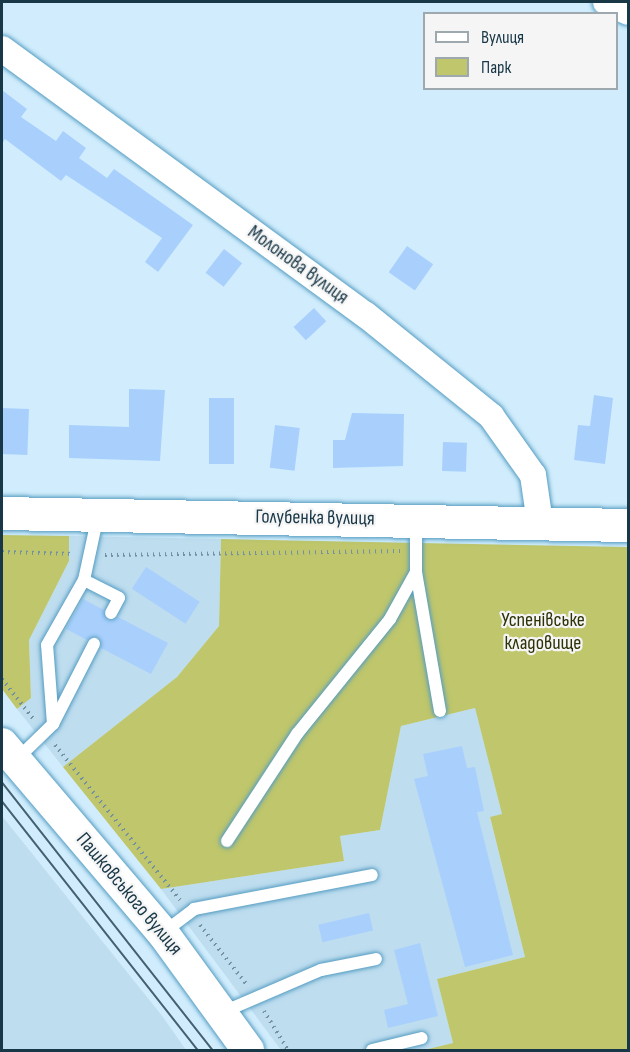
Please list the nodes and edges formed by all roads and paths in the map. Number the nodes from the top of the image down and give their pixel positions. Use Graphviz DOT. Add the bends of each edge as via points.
graph roads {
  1 [pos="606,2"];
  2 [pos="628,12"];
  3 [pos="2,50"];
  4 [pos="2,513"];
  5 [pos="98,514"];
  6 [pos="540,523"];
  7 [pos="628,525"];
  8 [pos="416,534"];
  9 [pos="2,552"];
  10 [pos="91,555"];
  11 [pos="416,572"];
  12 [pos="84,580"];
  13 [pos="111,613"];
  14 [pos="94,644"];
  15 [pos="2,679"];
  16 [pos="440,711"];
  17 [pos="49,729"];
  18 [pos="9,753"];
  19 [pos="227,840"];
  20 [pos="372,875"];
  21 [pos="189,911"];
  22 [pos="163,933"];
  23 [pos="376,959"];
  24 [pos="255,996"];
  25 [pos="223,1012"];
  26 [pos="422,1038"];
  27 [pos="248,1050"];
  28 [pos="288,1050"];
  29 [pos="372,1050"];
  1 -- 2 [label="street"];
  3 -- 6 [label="street, Молонова вулиця" via="366,315 491,416 533,475"];
  4 -- 5 [label="highway, Голубенка вулиця"];
  5 -- 8 [label="highway, Голубенка вулиця"];
  5 -- 10 [label="lane"];
  6 -- 7 [label="highway, Голубенка вулиця"];
  6 -- 8 [label="highway, Голубенка вулиця"];
  8 -- 10 [label="path" via="378,554"];
  8 -- 11 [label="lane"];
  9 -- 10 [label="path"];
  10 -- 12 [label="lane"];
  11 -- 16 [label="lane"];
  11 -- 19 [label="lane" via="390,619 297,734"];
  12 -- 13 [label="lane" via="119,598"];
  12 -- 17 [label="lane" via="47,645"];
  14 -- 17 [label="lane"];
  15 -- 17 [label="path"];
  17 -- 18 [label="lane"];
  17 -- 21 [label="path"];
  18 -- 22 [label="street, Пашковського вулиця"];
  20 -- 21 [label="lane"];
  21 -- 22 [label="lane"];
  21 -- 24 [label="path"];
  22 -- 25 [label="street, Пашковського вулиця"];
  23 -- 24 [label="lane" via="321,970"];
  24 -- 25 [label="lane"];
  24 -- 28 [label="path"];
  25 -- 27 [label="street, Пашковського вулиця"];
  26 -- 29 [label="lane"];
}
